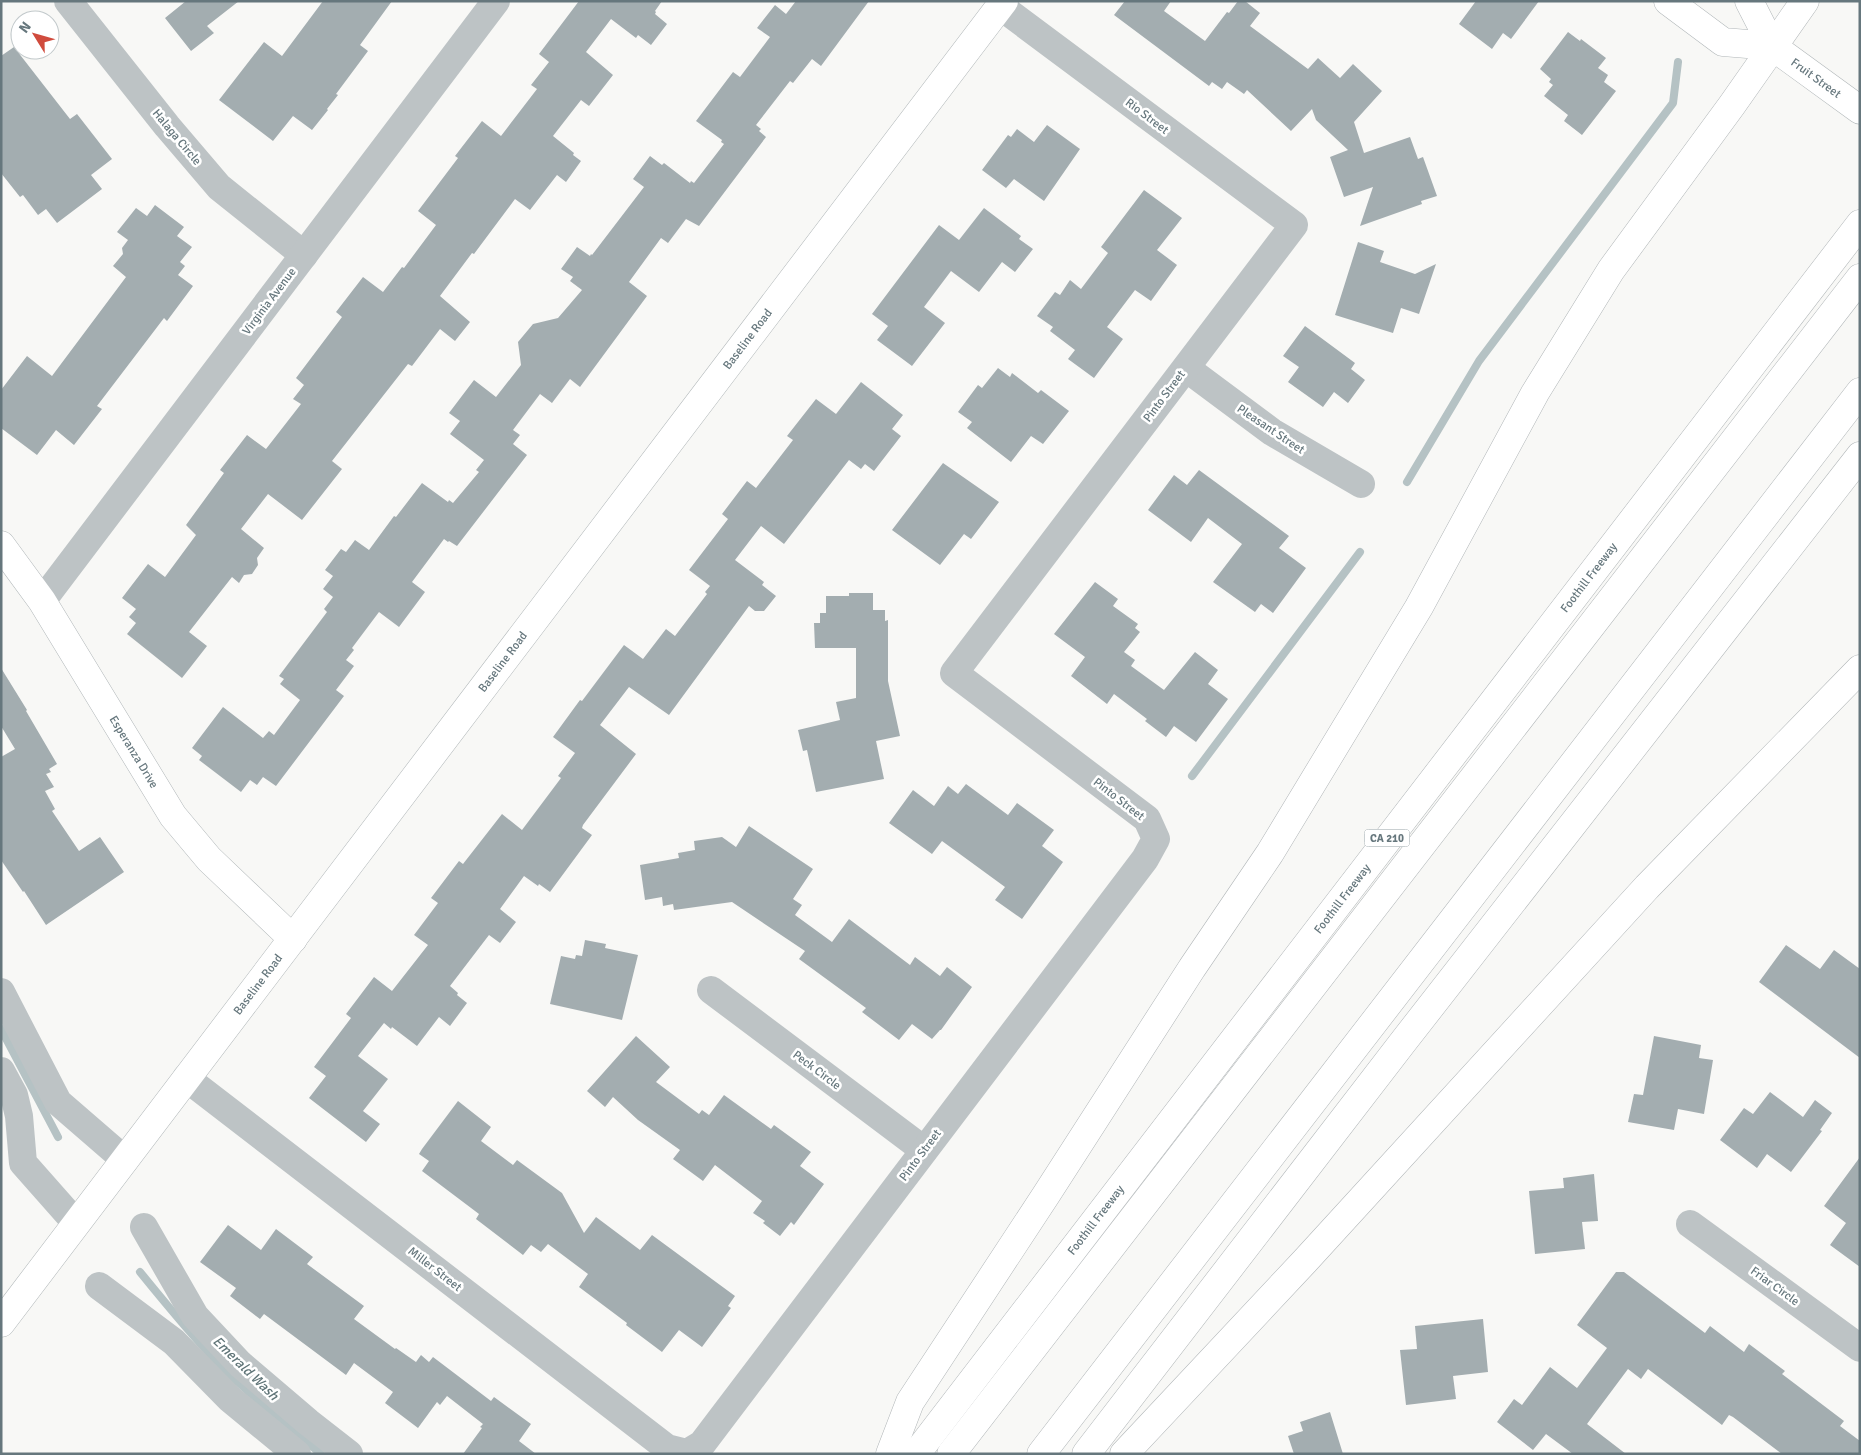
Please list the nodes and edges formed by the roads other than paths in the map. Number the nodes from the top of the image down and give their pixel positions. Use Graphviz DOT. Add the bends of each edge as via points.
graph roads {
  1 [pos="68,1"];
  2 [pos="496,1"];
  3 [pos="1668,1"];
  4 [pos="1749,1"];
  5 [pos="1805,1"];
  6 [pos="1002,4"];
  7 [pos="1772,46"];
  8 [pos="1860,110"];
  9 [pos="1860,224"];
  10 [pos="1294,226"];
  11 [pos="304,255"];
  12 [pos="1860,278"];
  13 [pos="1186,368"];
  14 [pos="1860,392"];
  15 [pos="1860,456"];
  16 [pos="1361,484"];
  17 [pos="1,545"];
  18 [pos="42,601"];
  19 [pos="1860,670"];
  20 [pos="293,939"];
  21 [pos="711,990"];
  22 [pos="1,992"];
  23 [pos="1,1071"];
  24 [pos="186,1078"];
  25 [pos="924,1150"];
  26 [pos="125,1160"];
  27 [pos="76,1223"];
  28 [pos="1690,1224"];
  29 [pos="144,1227"];
  30 [pos="99,1286"];
  31 [pos="1,1323"];
  32 [pos="1860,1348"];
  33 [pos="687,1452"];
  34 [pos="298,1454"];
  35 [pos="349,1454"];
  36 [pos="890,1454"];
  37 [pos="916,1454"];
  38 [pos="952,1454"];
  39 [pos="1041,1454"];
  40 [pos="1086,1454"];
  41 [pos="1124,1454"];
  1 -- 11 [label="street, Halaga Circle" via="219,187"];
  2 -- 11 [label="street, Virginia Avenue"];
  3 -- 7 [label="main road" via="1723,42"];
  4 -- 7 [label="main road, Fruit Street"];
  5 -- 7 [label="main road"];
  6 -- 10 [label="street, Rio Street"];
  6 -- 20 [label="main road, Baseline Road"];
  7 -- 8 [label="main road, Fruit Street"];
  7 -- 36 [label="main road" via="1611,270 1535,393 1419,607 1270,853 910,1402"];
  9 -- 37 [label="main road, Foothill Freeway / CA 210"];
  10 -- 13 [label="street, Pinto Street"];
  11 -- 18 [label="street, Virginia Avenue"];
  12 -- 38 [label="main road"];
  13 -- 16 [label="street, Pleasant Street" via="1272,432"];
  13 -- 25 [label="street, Pinto Street" via="954,673 1147,819 1156,839 1139,867"];
  14 -- 39 [label="main road"];
  15 -- 40 [label="main road"];
  17 -- 18 [label="main road, Esperanza Drive"];
  18 -- 20 [label="main road, Esperanza Drive" via="173,816 208,859"];
  19 -- 41 [label="main road" via="1647,887 1312,1254"];
  20 -- 24 [label="main road, Baseline Road"];
  21 -- 25 [label="street, Peck Circle"];
  22 -- 26 [label="street" via="58,1102"];
  23 -- 27 [label="street" via="14,1095 23,1163"];
  24 -- 26 [label="main road, Baseline Road"];
  24 -- 33 [label="street, Miller Street" via="667,1448"];
  25 -- 33 [label="street, Pinto Street" via="702,1444"];
  26 -- 27 [label="main road, Baseline Road"];
  27 -- 31 [label="main road, Baseline Road"];
  28 -- 32 [label="street, Friar Circle"];
  29 -- 35 [label="street" via="195,1316 240,1364"];
  30 -- 34 [label="street" via="174,1342 230,1399"];
}
